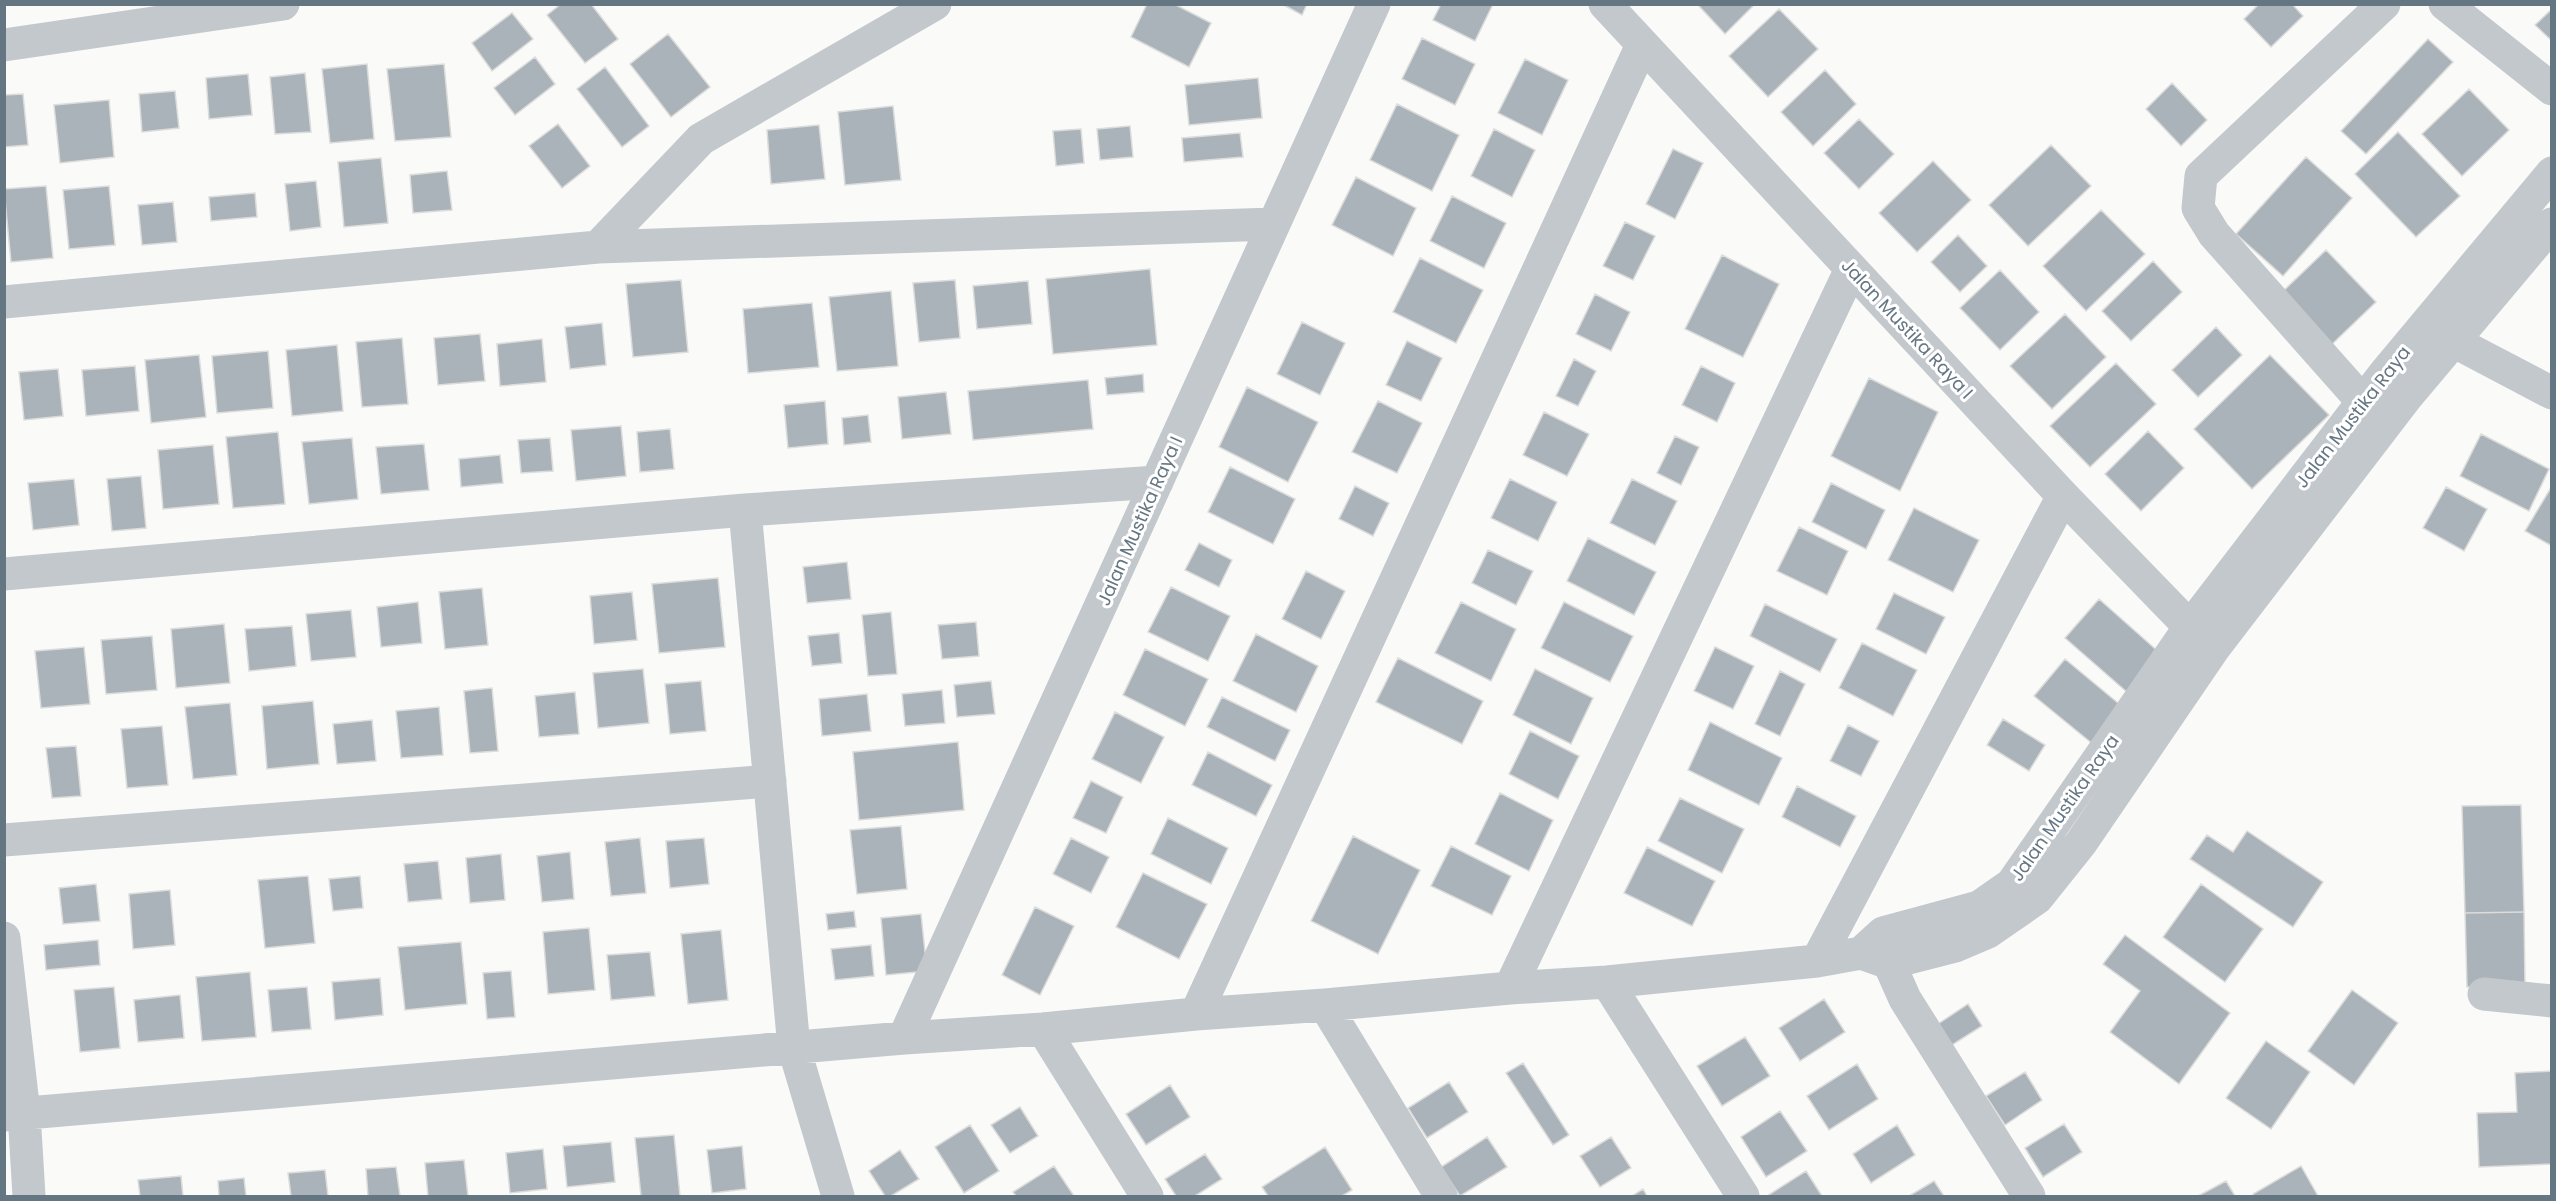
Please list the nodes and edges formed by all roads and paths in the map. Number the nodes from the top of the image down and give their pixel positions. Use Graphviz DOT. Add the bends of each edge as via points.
graph roads {
  1 [pos="283,4"];
  2 [pos="935,4"];
  3 [pos="1374,4"];
  4 [pos="1605,4"];
  5 [pos="2384,4"];
  6 [pos="2445,4"];
  7 [pos="4,45"];
  8 [pos="1642,45"];
  9 [pos="2552,89"];
  10 [pos="2552,173"];
  11 [pos="1274,224"];
  12 [pos="2552,224"];
  13 [pos="598,248"];
  14 [pos="1851,269"];
  15 [pos="4,302"];
  16 [pos="2442,330"];
  17 [pos="2552,393"];
  18 [pos="2363,402"];
  19 [pos="2387,423"];
  20 [pos="1157,482"];
  21 [pos="2064,496"];
  22 [pos="745,510"];
  23 [pos="4,574"];
  24 [pos="2202,637"];
  25 [pos="770,781"];
  26 [pos="4,840"];
  27 [pos="4,939"];
  28 [pos="1878,950"];
  29 [pos="1817,962"];
  30 [pos="1607,982"];
  31 [pos="1510,987"];
  32 [pos="2484,994"];
  33 [pos="2552,1001"];
  34 [pos="1325,1005"];
  35 [pos="1196,1014"];
  36 [pos="1043,1029"];
  37 [pos="904,1038"];
  38 [pos="794,1048"];
  39 [pos="14,1114"];
  40 [pos="29,1197"];
  41 [pos="838,1197"];
  42 [pos="1147,1197"];
  43 [pos="1441,1197"];
  44 [pos="1743,1197"];
  45 [pos="2029,1197"];
  1 -- 7 [label="street"];
  2 -- 13 [label="street" via="701,139"];
  3 -- 11 [label="street, Jalan Mustika Raya I"];
  4 -- 8 [label="street, Jalan Mustika Raya I"];
  5 -- 18 [label="street" via="2201,176 2198,208 2214,234"];
  6 -- 9 [label="street"];
  8 -- 14 [label="street, Jalan Mustika Raya I"];
  8 -- 35 [label="street"];
  10 -- 16 [label="street, Jalan Mustika Raya"];
  11 -- 13 [label="street"];
  11 -- 20 [label="street, Jalan Mustika Raya I"];
  12 -- 16 [label="street, Jalan Mustika Raya"];
  13 -- 15 [label="street"];
  14 -- 21 [label="street, Jalan Mustika Raya I"];
  14 -- 31 [label="street"];
  16 -- 17 [label="street"];
  16 -- 18 [label="street, Jalan Mustika Raya"];
  16 -- 19 [label="street, Jalan Mustika Raya"];
  18 -- 19 [label="street"];
  18 -- 24 [label="street, Jalan Mustika Raya"];
  19 -- 24 [label="street, Jalan Mustika Raya"];
  20 -- 22 [label="street"];
  20 -- 37 [label="street, Jalan Mustika Raya I"];
  21 -- 24 [label="street, Jalan Mustika Raya I"];
  21 -- 29 [label="street"];
  22 -- 23 [label="street"];
  22 -- 25 [label="street"];
  24 -- 28 [label="street, Jalan Mustika Raya" via="2081,843 2037,898 1988,932 1955,946"];
  25 -- 26 [label="street"];
  25 -- 38 [label="street"];
  27 -- 39 [label="street"];
  28 -- 29 [label="street, Jalan Mustika Raya"];
  28 -- 45 [label="street"];
  29 -- 30 [label="street, Jalan Mustika Raya"];
  30 -- 31 [label="street, Jalan Mustika Raya"];
  30 -- 44 [label="street"];
  31 -- 34 [label="street, Jalan Mustika Raya"];
  32 -- 33 [label="street"];
  34 -- 35 [label="street, Jalan Mustika Raya"];
  34 -- 43 [label="street"];
  35 -- 36 [label="street, Jalan Mustika Raya"];
  36 -- 37 [label="street, Jalan Mustika Raya"];
  36 -- 42 [label="street"];
  37 -- 38 [label="street, Jalan Mustika Raya"];
  38 -- 39 [label="street, Jalan Mustika Raya"];
  38 -- 41 [label="street"];
  39 -- 40 [label="street"];
}
